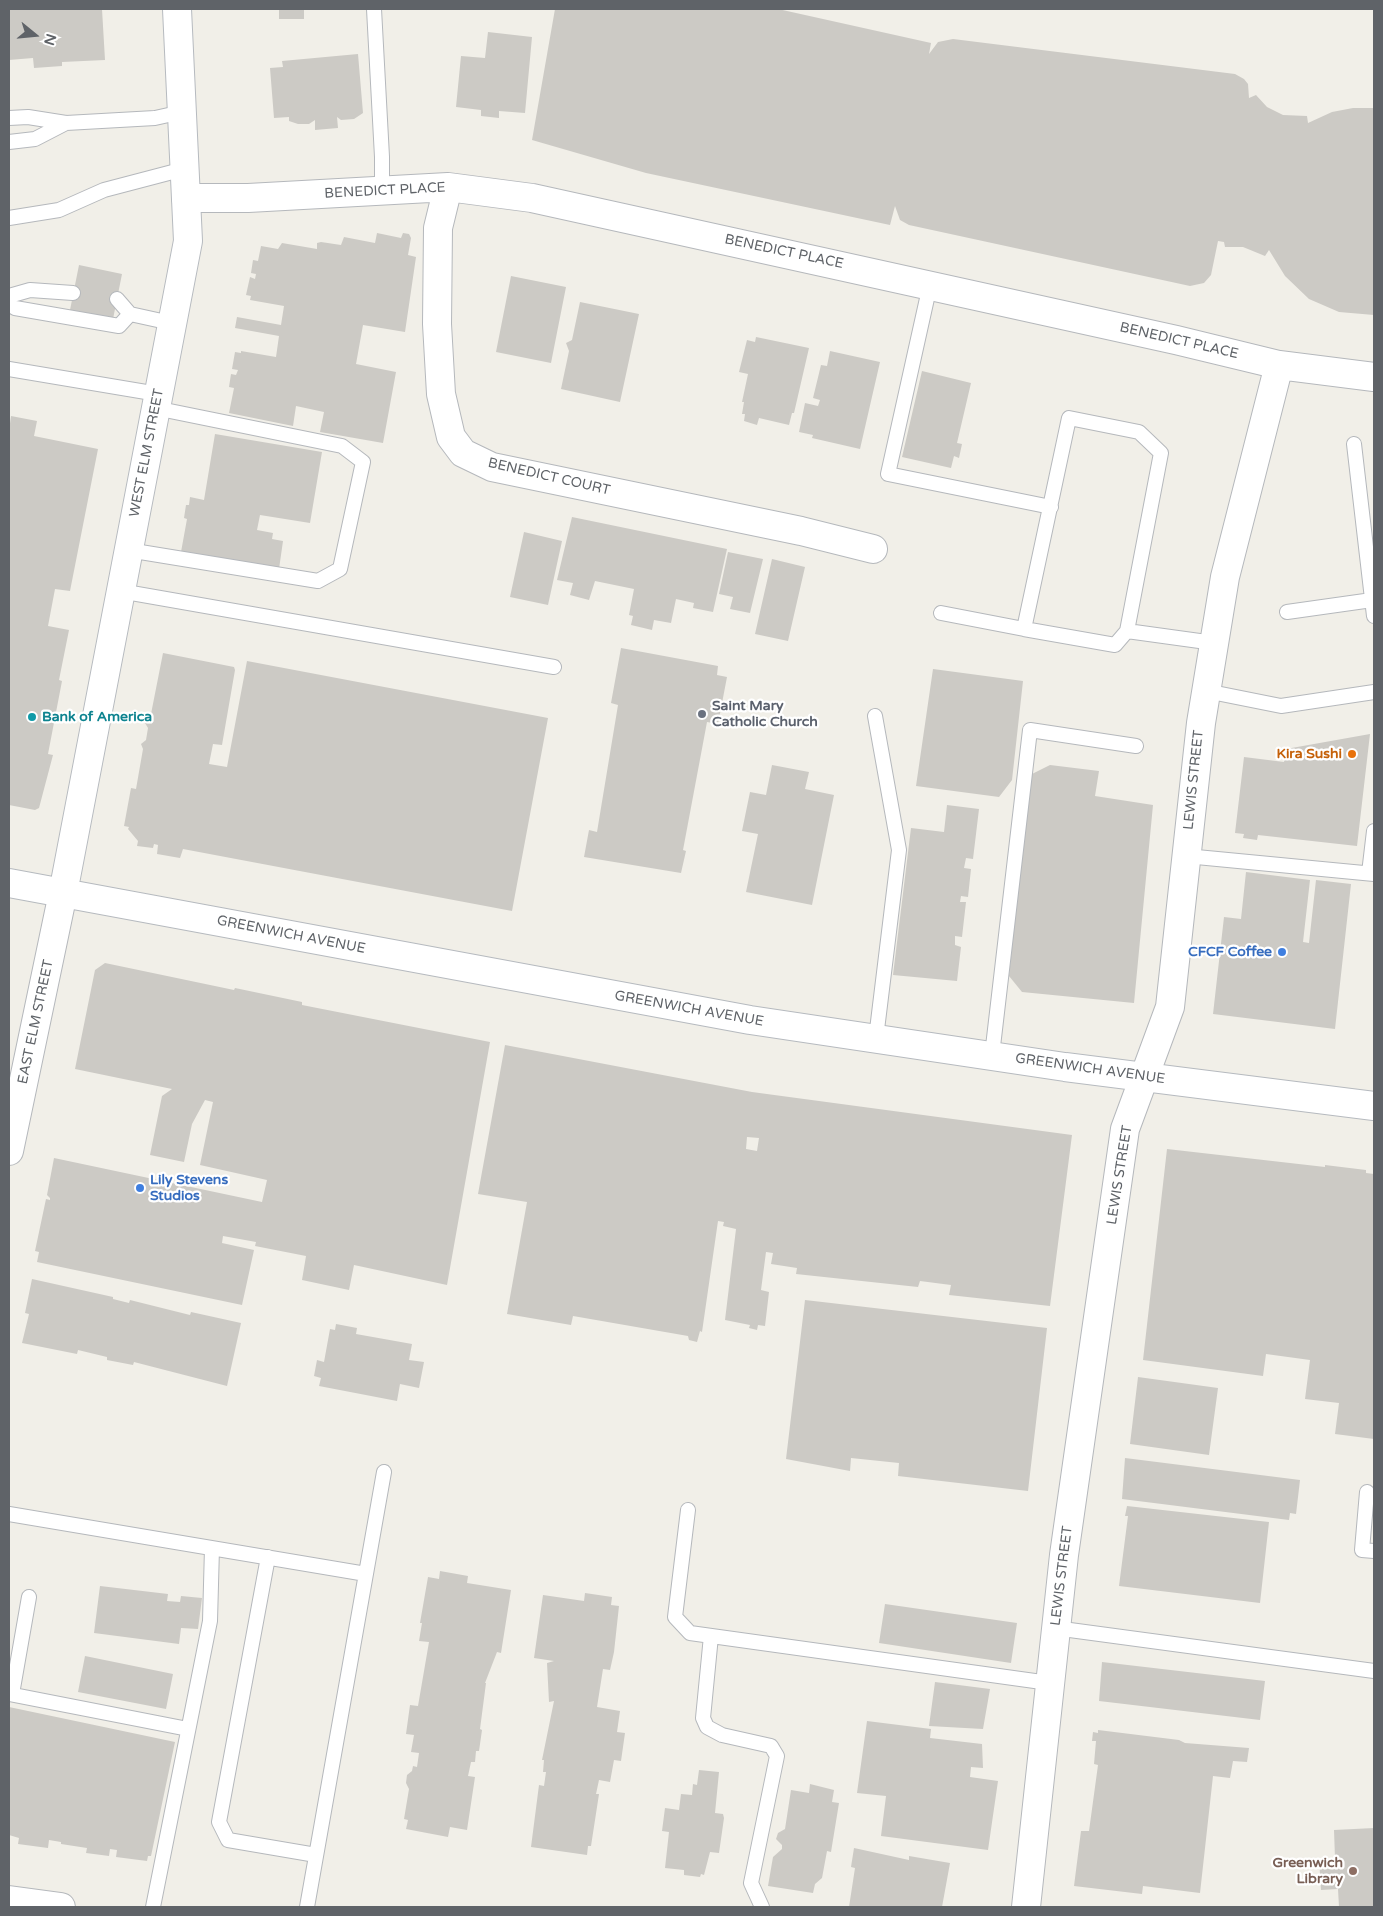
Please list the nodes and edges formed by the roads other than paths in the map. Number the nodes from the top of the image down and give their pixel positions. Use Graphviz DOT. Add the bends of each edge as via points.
graph roads {
  1 [pos="177,9"];
  2 [pos="374,9"];
  3 [pos="182,112"];
  4 [pos="9,118"];
  5 [pos="66,123"];
  6 [pos="9,142"];
  7 [pos="184,169"];
  8 [pos="448,187"];
  9 [pos="382,191"];
  10 [pos="186,198"];
  11 [pos="9,218"];
  12 [pos="930,285"];
  13 [pos="73,293"];
  14 [pos="9,296"];
  15 [pos="117,299"];
  16 [pos="9,304"];
  17 [pos="130,314"];
  18 [pos="171,323"];
  19 [pos="1279,366"];
  20 [pos="9,369"];
  21 [pos="1374,377"];
  22 [pos="157,401"];
  23 [pos="1354,444"];
  24 [pos="1051,507"];
  25 [pos="873,548"];
  26 [pos="128,550"];
  27 [pos="120,591"];
  28 [pos="1372,600"];
  29 [pos="941,612"];
  30 [pos="1287,612"];
  31 [pos="1374,616"];
  32 [pos="1024,629"];
  33 [pos="1127,631"];
  34 [pos="1214,642"];
  35 [pos="554,667"];
  36 [pos="1206,691"];
  37 [pos="1374,692"];
  38 [pos="875,716"];
  39 [pos="1136,746"];
  40 [pos="1374,831"];
  41 [pos="1186,856"];
  42 [pos="1372,874"];
  43 [pos="9,883"];
  44 [pos="63,893"];
  45 [pos="876,1038"];
  46 [pos="992,1055"];
  47 [pos="1144,1077"];
  48 [pos="1374,1106"];
  49 [pos="10,1142"];
  50 [pos="384,1472"];
  51 [pos="1367,1492"];
  52 [pos="688,1510"];
  53 [pos="9,1514"];
  54 [pos="212,1548"];
  55 [pos="1374,1551"];
  56 [pos="268,1557"];
  57 [pos="366,1574"];
  58 [pos="29,1597"];
  59 [pos="1055,1628"];
  60 [pos="711,1636"];
  61 [pos="1374,1671"];
  62 [pos="1049,1683"];
  63 [pos="10,1694"];
  64 [pos="188,1729"];
  65 [pos="316,1855"];
  66 [pos="9,1900"];
  67 [pos="61,1907"];
  68 [pos="153,1907"];
  69 [pos="307,1907"];
  70 [pos="762,1907"];
  71 [pos="1026,1907"];
  1 -- 3 [label="street, WEST ELM STREET"];
  2 -- 9 [label="lane"];
  3 -- 5 [label="lane" via="156,118"];
  3 -- 7 [label="street, WEST ELM STREET"];
  4 -- 5 [label="lane" via="28,117"];
  5 -- 6 [label="lane" via="35,139"];
  7 -- 10 [label="street, WEST ELM STREET"];
  7 -- 11 [label="lane" via="104,190 59,210"];
  8 -- 9 [label="street, BENEDICT PLACE"];
  8 -- 12 [label="street, BENEDICT PLACE" via="532,198"];
  8 -- 25 [label="street, BENEDICT COURT" via="438,228 438,342 441,394 452,437 463,453 492,467"];
  9 -- 10 [label="street, BENEDICT PLACE"];
  10 -- 18 [label="street, WEST ELM STREET" via="188,241"];
  12 -- 19 [label="street, BENEDICT PLACE"];
  12 -- 24 [label="lane" via="888,474"];
  13 -- 14 [label="lane" via="30,290"];
  15 -- 17 [label="lane"];
  16 -- 17 [label="lane" via="15,308 119,326"];
  17 -- 18 [label="lane"];
  18 -- 22 [label="street, WEST ELM STREET"];
  19 -- 21 [label="street, BENEDICT PLACE"];
  19 -- 34 [label="street, LEWIS STREET" via="1225,577"];
  20 -- 22 [label="lane"];
  22 -- 26 [label="street, WEST ELM STREET"];
  22 -- 26 [label="lane" via="342,446 363,462 340,569 318,581"];
  23 -- 28 [label="lane"];
  24 -- 32 [label="lane"];
  24 -- 33 [label="lane" via="1069,418 1140,432 1161,453"];
  26 -- 27 [label="street, WEST ELM STREET"];
  27 -- 35 [label="lane"];
  27 -- 44 [label="street, WEST ELM STREET"];
  28 -- 30 [label="lane"];
  28 -- 31 [label="lane"];
  29 -- 32 [label="lane"];
  32 -- 33 [label="lane" via="1116,645"];
  33 -- 34 [label="lane"];
  34 -- 36 [label="street, LEWIS STREET"];
  36 -- 37 [label="lane" via="1281,706"];
  36 -- 41 [label="street, LEWIS STREET"];
  38 -- 45 [label="lane" via="899,850"];
  39 -- 46 [label="lane" via="1030,730"];
  40 -- 42 [label="lane"];
  41 -- 42 [label="lane"];
  41 -- 47 [label="street, LEWIS STREET" via="1170,1006"];
  43 -- 44 [label="street, GREENWICH AVENUE"];
  44 -- 45 [label="street, GREENWICH AVENUE" via="682,1008"];
  44 -- 49 [label="street, EAST ELM STREET"];
  45 -- 46 [label="street, GREENWICH AVENUE"];
  46 -- 47 [label="street, GREENWICH AVENUE"];
  47 -- 48 [label="street, GREENWICH AVENUE"];
  47 -- 59 [label="street, LEWIS STREET" via="1125,1130"];
  50 -- 57 [label="lane"];
  51 -- 55 [label="lane" via="1362,1550"];
  52 -- 60 [label="lane" via="675,1617 690,1632"];
  53 -- 54 [label="lane"];
  54 -- 56 [label="lane"];
  54 -- 64 [label="lane" via="210,1622"];
  56 -- 57 [label="lane"];
  56 -- 65 [label="lane" via="219,1822 228,1840"];
  57 -- 65 [label="lane"];
  58 -- 63 [label="lane"];
  59 -- 61 [label="lane"];
  59 -- 62 [label="street, LEWIS STREET"];
  60 -- 62 [label="lane"];
  60 -- 70 [label="lane" via="703,1718 707,1727 722,1735 771,1746 777,1756 751,1883"];
  62 -- 71 [label="street, LEWIS STREET"];
  63 -- 64 [label="lane"];
  64 -- 68 [label="lane"];
  65 -- 69 [label="lane"];
  66 -- 67 [label="street"];
}
